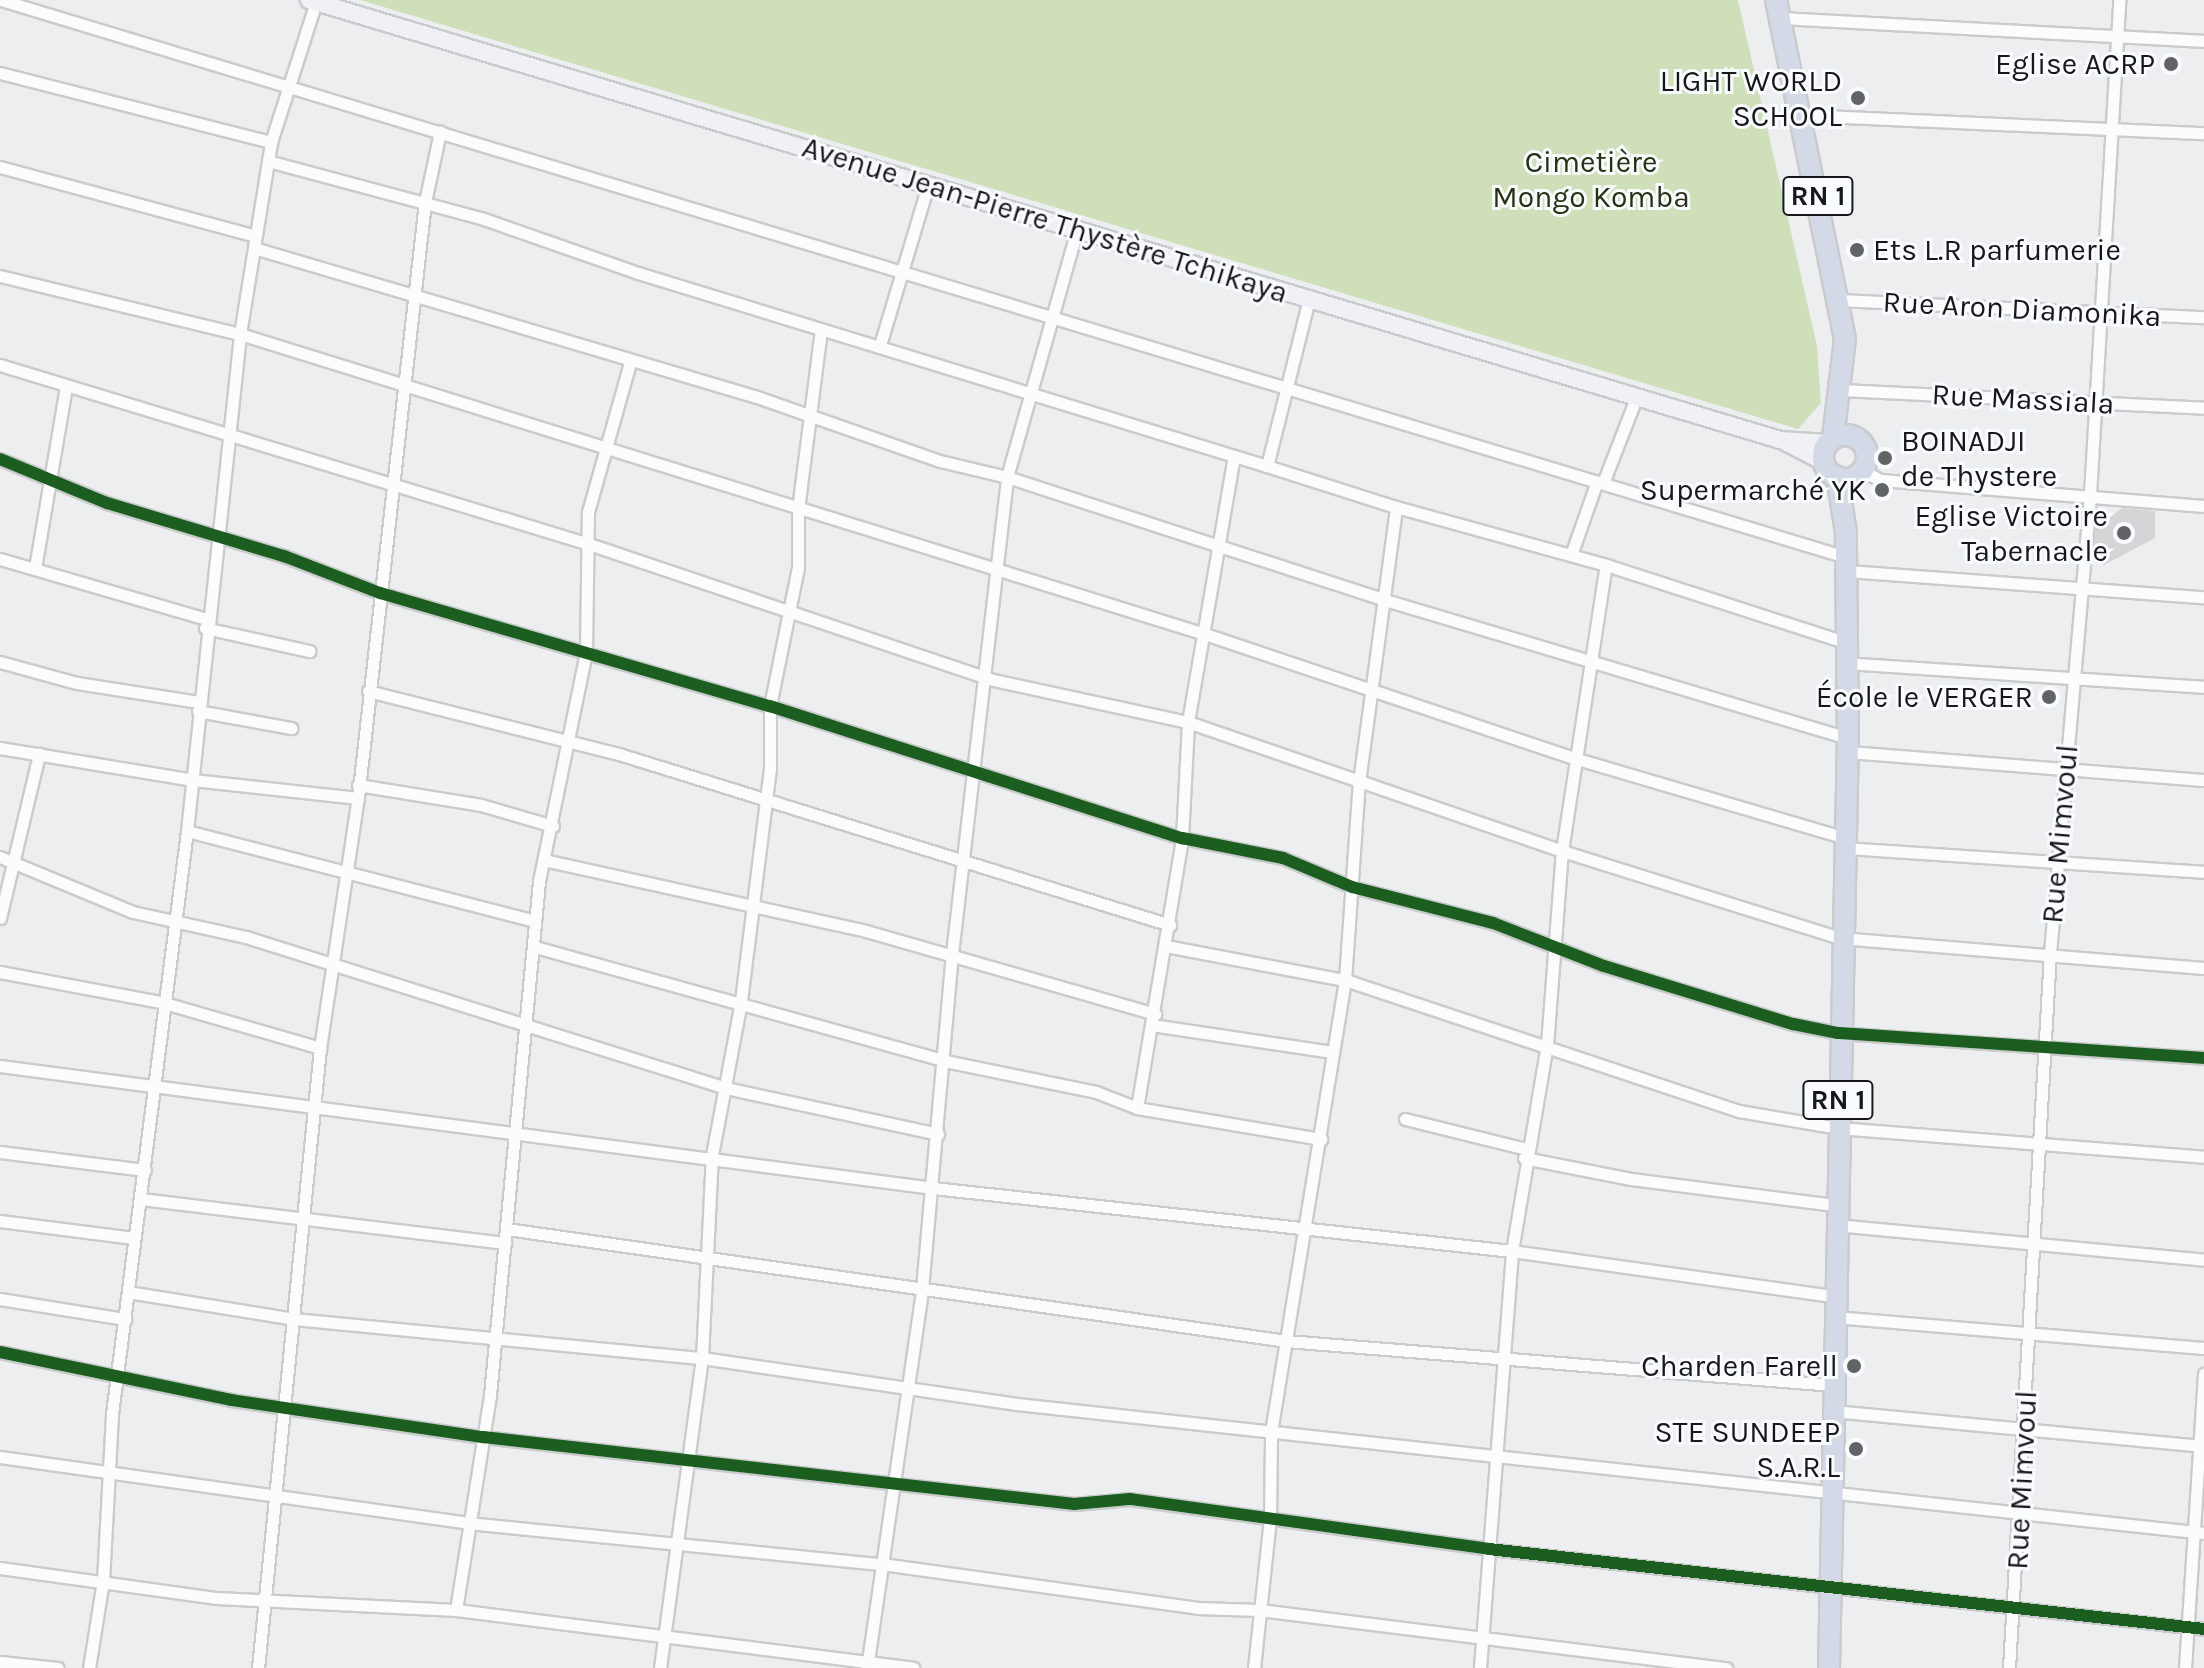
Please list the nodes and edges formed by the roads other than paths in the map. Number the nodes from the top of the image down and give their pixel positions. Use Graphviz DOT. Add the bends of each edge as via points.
graph roads {
  1 [pos="1,0"];
  2 [pos="2119,0"];
  3 [pos="312,1"];
  4 [pos="1779,9"];
  5 [pos="2118,34"];
  6 [pos="2204,41"];
  7 [pos="0,73"];
  8 [pos="288,86"];
  9 [pos="1801,115"];
  10 [pos="2113,130"];
  11 [pos="440,132"];
  12 [pos="2204,133"];
  13 [pos="271,142"];
  14 [pos="268,161"];
  15 [pos="0,167"];
  16 [pos="928,185"];
  17 [pos="425,202"];
  18 [pos="1077,230"];
  19 [pos="254,242"];
  20 [pos="906,272"];
  21 [pos="0,276"];
  22 [pos="417,296"];
  23 [pos="1309,299"];
  24 [pos="1839,300"];
  25 [pos="2100,313"];
  26 [pos="1052,316"];
  27 [pos="2204,317"];
  28 [pos="821,329"];
  29 [pos="240,334"];
  30 [pos="880,345"];
  31 [pos="630,363"];
  32 [pos="0,365"];
  33 [pos="66,386"];
  34 [pos="407,386"];
  35 [pos="1028,390"];
  36 [pos="1283,390"];
  37 [pos="1842,393"];
  38 [pos="1637,396"];
  39 [pos="2095,403"];
  40 [pos="2204,408"];
  41 [pos="809,416"];
  42 [pos="232,440"];
  43 [pos="1862,442"];
  44 [pos="604,450"];
  45 [pos="1234,457"];
  46 [pos="0,459"];
  47 [pos="1840,461"];
  48 [pos="1267,466"];
  49 [pos="1007,477"];
  50 [pos="53,481"];
  51 [pos="1600,482"];
  52 [pos="394,486"];
  53 [pos="2090,494"];
  54 [pos="2204,506"];
  55 [pos="1396,507"];
  56 [pos="798,509"];
  57 [pos="219,539"];
  58 [pos="586,543"];
  59 [pos="1216,547"];
  60 [pos="1571,555"];
  61 [pos="0,559"];
  62 [pos="1846,564"];
  63 [pos="1606,565"];
  64 [pos="35,568"];
  65 [pos="1001,575"];
  66 [pos="2083,585"];
  67 [pos="380,593"];
  68 [pos="2204,597"];
  69 [pos="1385,600"];
  70 [pos="789,611"];
  71 [pos="206,624"];
  72 [pos="1205,634"];
  73 [pos="1845,642"];
  74 [pos="309,651"];
  75 [pos="586,652"];
  76 [pos="1589,659"];
  77 [pos="0,662"];
  78 [pos="1844,663"];
  79 [pos="2075,676"];
  80 [pos="989,679"];
  81 [pos="2204,687"];
  82 [pos="368,691"];
  83 [pos="1372,692"];
  84 [pos="198,706"];
  85 [pos="770,706"];
  86 [pos="1188,722"];
  87 [pos="291,728"];
  88 [pos="570,743"];
  89 [pos="1848,745"];
  90 [pos="0,748"];
  91 [pos="39,754"];
  92 [pos="1574,758"];
  93 [pos="2067,768"];
  94 [pos="973,771"];
  95 [pos="193,780"];
  96 [pos="2204,780"];
  97 [pos="1359,782"];
  98 [pos="358,785"];
  99 [pos="358,798"];
  100 [pos="766,800"];
  101 [pos="553,826"];
  102 [pos="187,831"];
  103 [pos="1182,838"];
  104 [pos="1845,843"];
  105 [pos="1562,851"];
  106 [pos="4,859"];
  107 [pos="544,860"];
  108 [pos="962,860"];
  109 [pos="2056,860"];
  110 [pos="2204,872"];
  111 [pos="346,873"];
  112 [pos="1352,887"];
  113 [pos="752,905"];
  114 [pos="0,918"];
  115 [pos="535,921"];
  116 [pos="172,922"];
  117 [pos="1170,925"];
  118 [pos="1839,938"];
  119 [pos="1557,945"];
  120 [pos="1166,946"];
  121 [pos="535,947"];
  122 [pos="2050,953"];
  123 [pos="952,954"];
  124 [pos="335,967"];
  125 [pos="2204,968"];
  126 [pos="0,972"];
  127 [pos="1345,980"];
  128 [pos="741,1001"];
  129 [pos="161,1002"];
  130 [pos="1153,1020"];
  131 [pos="526,1024"];
  132 [pos="1838,1033"];
  133 [pos="1547,1045"];
  134 [pos="2044,1046"];
  135 [pos="320,1048"];
  136 [pos="1332,1052"];
  137 [pos="2204,1058"];
  138 [pos="945,1061"];
  139 [pos="0,1066"];
  140 [pos="155,1082"];
  141 [pos="726,1088"];
  142 [pos="314,1104"];
  143 [pos="1137,1108"];
  144 [pos="1405,1119"];
  145 [pos="1838,1128"];
  146 [pos="514,1133"];
  147 [pos="938,1134"];
  148 [pos="1321,1139"];
  149 [pos="2038,1146"];
  150 [pos="0,1152"];
  151 [pos="1525,1154"];
  152 [pos="712,1155"];
  153 [pos="2204,1157"];
  154 [pos="145,1170"];
  155 [pos="933,1188"];
  156 [pos="141,1199"];
  157 [pos="1835,1215"];
  158 [pos="0,1221"];
  159 [pos="302,1222"];
  160 [pos="1305,1228"];
  161 [pos="507,1229"];
  162 [pos="134,1238"];
  163 [pos="505,1243"];
  164 [pos="2034,1244"];
  165 [pos="1512,1251"];
  166 [pos="709,1257"];
  167 [pos="2204,1260"];
  168 [pos="922,1289"];
  169 [pos="128,1292"];
  170 [pos="1834,1296"];
  171 [pos="0,1299"];
  172 [pos="1833,1317"];
  173 [pos="125,1319"];
  174 [pos="294,1319"];
  175 [pos="2029,1333"];
  176 [pos="495,1341"];
  177 [pos="1286,1341"];
  178 [pos="2204,1348"];
  179 [pos="0,1352"];
  180 [pos="702,1358"];
  181 [pos="1502,1360"];
  182 [pos="2204,1374"];
  183 [pos="117,1376"];
  184 [pos="1833,1385"];
  185 [pos="908,1388"];
  186 [pos="282,1407"];
  187 [pos="1833,1411"];
  188 [pos="2024,1428"];
  189 [pos="1271,1432"];
  190 [pos="483,1437"];
  191 [pos="2202,1446"];
  192 [pos="1496,1452"];
  193 [pos="0,1457"];
  194 [pos="688,1460"];
  195 [pos="107,1471"];
  196 [pos="896,1486"];
  197 [pos="1831,1496"];
  198 [pos="271,1498"];
  199 [pos="2020,1518"];
  200 [pos="1270,1519"];
  201 [pos="468,1523"];
  202 [pos="2199,1533"];
  203 [pos="677,1546"];
  204 [pos="1489,1549"];
  205 [pos="882,1564"];
  206 [pos="0,1568"];
  207 [pos="103,1581"];
  208 [pos="1831,1590"];
  209 [pos="263,1600"];
  210 [pos="2015,1609"];
  211 [pos="456,1610"];
  212 [pos="1259,1610"];
  213 [pos="2188,1627"];
  214 [pos="2204,1629"];
  215 [pos="666,1638"];
  216 [pos="1482,1642"];
  217 [pos="0,1662"];
  218 [pos="867,1665"];
  219 [pos="58,1668"];
  220 [pos="89,1668"];
  221 [pos="258,1668"];
  222 [pos="660,1668"];
  223 [pos="913,1668"];
  224 [pos="1254,1668"];
  225 [pos="1480,1668"];
  226 [pos="1726,1668"];
  227 [pos="1829,1668"];
  228 [pos="2009,1668"];
  229 [pos="2185,1668"];
  1 -- 8 [label="street"];
  2 -- 5 [label="street, Rue Mimvoul"];
  3 -- 8 [label="street"];
  3 -- 16 [label="street, Avenue Jean-Pierre Thystère Tchikaya"];
  4 -- 5 [label="street"];
  4 -- 9 [label="highway, RN 1"];
  5 -- 6 [label="street"];
  5 -- 10 [label="street, Rue Mimvoul"];
  7 -- 13 [label="street"];
  8 -- 11 [label="street"];
  8 -- 13 [label="street"];
  9 -- 10 [label="street"];
  9 -- 24 [label="highway, RN 1"];
  10 -- 12 [label="street"];
  10 -- 25 [label="street, Rue Mimvoul"];
  11 -- 17 [label="street"];
  11 -- 20 [label="street"];
  13 -- 14 [label="street"];
  14 -- 17 [label="street"];
  14 -- 19 [label="street"];
  15 -- 19 [label="street"];
  16 -- 18 [label="street, Avenue Jean-Pierre Thystère Tchikaya"];
  16 -- 20 [label="street"];
  17 -- 22 [label="street"];
  17 -- 28 [label="street"];
  18 -- 23 [label="street, Avenue Jean-Pierre Thystère Tchikaya"];
  18 -- 26 [label="street"];
  19 -- 22 [label="street"];
  19 -- 29 [label="street"];
  20 -- 26 [label="street"];
  20 -- 30 [label="street"];
  21 -- 29 [label="street"];
  22 -- 31 [label="street"];
  22 -- 34 [label="street"];
  23 -- 36 [label="street"];
  23 -- 38 [label="street, Avenue Jean-Pierre Thystère Tchikaya"];
  24 -- 25 [label="street, Rue Aron Diamonika"];
  24 -- 37 [label="highway, RN 1"];
  25 -- 27 [label="street, Rue Aron Diamonika"];
  25 -- 39 [label="street, Rue Mimvoul"];
  26 -- 35 [label="street"];
  26 -- 36 [label="street"];
  28 -- 30 [label="street"];
  28 -- 41 [label="street"];
  29 -- 34 [label="street"];
  29 -- 42 [label="street"];
  30 -- 35 [label="street"];
  31 -- 41 [label="street"];
  31 -- 44 [label="street"];
  32 -- 33 [label="street"];
  33 -- 42 [label="street"];
  33 -- 50 [label="street"];
  34 -- 44 [label="street"];
  34 -- 52 [label="street"];
  35 -- 45 [label="street"];
  35 -- 49 [label="street"];
  36 -- 48 [label="street"];
  36 -- 51 [label="street"];
  37 -- 39 [label="street, Rue Massiala"];
  37 -- 43 [label="highway, RN 1"];
  37 -- 47 [label="highway, RN 1"];
  38 -- 47 [label="street, Avenue Jean-Pierre Thystère Tchikaya"];
  38 -- 51 [label="street"];
  39 -- 40 [label="street, Rue Massiala"];
  39 -- 53 [label="street, Rue Mimvoul"];
  41 -- 49 [label="street" via="940,461"];
  41 -- 56 [label="street"];
  42 -- 52 [label="street"];
  42 -- 57 [label="street"];
  43 -- 47 [label="highway" via="1848,434"];
  43 -- 47 [label="highway" via="1868,460"];
  44 -- 56 [label="street"];
  44 -- 58 [label="street"];
  45 -- 48 [label="street"];
  45 -- 59 [label="street"];
  46 -- 50 [label="street"];
  47 -- 53 [label="street" via="1881,480"];
  47 -- 62 [label="highway, RN 1"];
  48 -- 55 [label="street"];
  49 -- 59 [label="street"];
  49 -- 65 [label="street"];
  50 -- 57 [label="street"];
  50 -- 64 [label="street"];
  51 -- 60 [label="street"];
  51 -- 62 [label="street"];
  52 -- 58 [label="street"];
  52 -- 67 [label="street"];
  53 -- 54 [label="street"];
  53 -- 66 [label="street, Rue Mimvoul"];
  55 -- 60 [label="street"];
  55 -- 69 [label="street"];
  56 -- 65 [label="street"];
  56 -- 70 [label="street" via="798,567"];
  57 -- 67 [label="street"];
  57 -- 71 [label="street"];
  58 -- 70 [label="street"];
  58 -- 75 [label="street"];
  59 -- 69 [label="street"];
  59 -- 72 [label="street"];
  60 -- 63 [label="street"];
  61 -- 64 [label="street"];
  62 -- 66 [label="street"];
  62 -- 73 [label="highway, RN 1"];
  63 -- 73 [label="street"];
  63 -- 76 [label="street"];
  64 -- 71 [label="street"];
  65 -- 72 [label="street"];
  65 -- 80 [label="street"];
  66 -- 68 [label="street"];
  66 -- 79 [label="street, Rue Mimvoul"];
  67 -- 75 [label="street"];
  67 -- 82 [label="street"];
  69 -- 76 [label="street"];
  69 -- 83 [label="street"];
  70 -- 80 [label="street"];
  70 -- 85 [label="street"];
  71 -- 74 [label="street"];
  71 -- 84 [label="street"];
  72 -- 83 [label="street"];
  72 -- 86 [label="street"];
  73 -- 78 [label="highway, RN 1"];
  75 -- 85 [label="street"];
  75 -- 88 [label="street"];
  76 -- 89 [label="street"];
  76 -- 92 [label="street"];
  77 -- 84 [label="street"];
  78 -- 79 [label="street"];
  78 -- 89 [label="highway, RN 1"];
  79 -- 81 [label="street"];
  79 -- 93 [label="street, Rue Mimvoul"];
  80 -- 86 [label="street"];
  80 -- 94 [label="street"];
  82 -- 88 [label="street"];
  82 -- 98 [label="street"];
  83 -- 92 [label="street"];
  83 -- 97 [label="street"];
  84 -- 87 [label="street"];
  84 -- 95 [label="street"];
  85 -- 94 [label="street"];
  85 -- 100 [label="street"];
  86 -- 97 [label="street"];
  86 -- 103 [label="street"];
  88 -- 100 [label="street"];
  88 -- 101 [label="street"];
  89 -- 93 [label="street"];
  89 -- 104 [label="highway, RN 1"];
  90 -- 91 [label="street"];
  91 -- 95 [label="street"];
  91 -- 106 [label="street"];
  92 -- 104 [label="street"];
  92 -- 105 [label="street"];
  93 -- 96 [label="street"];
  93 -- 109 [label="street, Rue Mimvoul"];
  94 -- 103 [label="street"];
  94 -- 108 [label="street"];
  95 -- 99 [label="street"];
  95 -- 102 [label="street"];
  97 -- 105 [label="street"];
  97 -- 112 [label="street"];
  98 -- 99 [label="street"];
  98 -- 101 [label="street" via="481,805"];
  99 -- 111 [label="street"];
  100 -- 108 [label="street"];
  100 -- 113 [label="street"];
  101 -- 107 [label="street"];
  102 -- 111 [label="street"];
  102 -- 116 [label="street"];
  103 -- 112 [label="street" via="1283,858"];
  103 -- 117 [label="street"];
  104 -- 109 [label="street"];
  104 -- 118 [label="highway, RN 1"];
  105 -- 118 [label="street"];
  105 -- 119 [label="street"];
  106 -- 114 [label="street"];
  106 -- 116 [label="street" via="105,902"];
  107 -- 113 [label="street"];
  107 -- 115 [label="street"];
  108 -- 117 [label="street"];
  108 -- 123 [label="street"];
  109 -- 110 [label="street"];
  109 -- 122 [label="street, Rue Mimvoul"];
  111 -- 115 [label="street"];
  111 -- 124 [label="street"];
  112 -- 119 [label="street"];
  112 -- 127 [label="street"];
  113 -- 123 [label="street"];
  113 -- 128 [label="street"];
  115 -- 121 [label="street"];
  116 -- 124 [label="street"];
  116 -- 129 [label="street"];
  117 -- 120 [label="street"];
  118 -- 122 [label="street"];
  118 -- 132 [label="highway, RN 1"];
  119 -- 132 [label="street" via="1721,1004"];
  119 -- 133 [label="street"];
  120 -- 127 [label="street"];
  120 -- 130 [label="street"];
  121 -- 128 [label="street"];
  121 -- 131 [label="street"];
  122 -- 125 [label="street"];
  122 -- 134 [label="street, Rue Mimvoul"];
  123 -- 130 [label="street"];
  123 -- 138 [label="street"];
  124 -- 131 [label="street"];
  124 -- 135 [label="street"];
  126 -- 129 [label="street"];
  127 -- 133 [label="street"];
  127 -- 136 [label="street"];
  128 -- 138 [label="street"];
  128 -- 141 [label="street"];
  129 -- 135 [label="street"];
  129 -- 140 [label="street"];
  130 -- 136 [label="street"];
  130 -- 143 [label="street"];
  131 -- 141 [label="street"];
  131 -- 146 [label="street"];
  132 -- 134 [label="street"];
  132 -- 145 [label="highway, RN 1"];
  133 -- 145 [label="street" via="1697,1100"];
  133 -- 151 [label="street"];
  134 -- 137 [label="street"];
  134 -- 149 [label="street, Rue Mimvoul"];
  135 -- 142 [label="street"];
  136 -- 148 [label="street"];
  138 -- 143 [label="street" via="1082,1089"];
  138 -- 147 [label="street"];
  139 -- 140 [label="street"];
  140 -- 142 [label="street"];
  140 -- 154 [label="street"];
  141 -- 147 [label="street"];
  141 -- 152 [label="street"];
  142 -- 146 [label="street"];
  142 -- 159 [label="street"];
  143 -- 148 [label="street"];
  144 -- 151 [label="street"];
  145 -- 149 [label="street"];
  145 -- 157 [label="highway, RN 1"];
  146 -- 152 [label="street"];
  146 -- 161 [label="street"];
  147 -- 155 [label="street"];
  148 -- 160 [label="street"];
  149 -- 153 [label="street"];
  149 -- 164 [label="street, Rue Mimvoul"];
  150 -- 154 [label="street"];
  151 -- 157 [label="street" via="1631,1179"];
  151 -- 165 [label="street"];
  152 -- 155 [label="street"];
  152 -- 166 [label="street"];
  154 -- 156 [label="street"];
  155 -- 160 [label="street"];
  155 -- 168 [label="street"];
  156 -- 159 [label="street"];
  156 -- 162 [label="street"];
  157 -- 164 [label="street"];
  157 -- 170 [label="highway, RN 1"];
  158 -- 162 [label="street"];
  159 -- 163 [label="street"];
  159 -- 174 [label="street"];
  160 -- 165 [label="street"];
  160 -- 177 [label="street"];
  161 -- 163 [label="street"];
  161 -- 166 [label="street"];
  162 -- 169 [label="street"];
  163 -- 176 [label="street"];
  164 -- 167 [label="street"];
  164 -- 175 [label="street, Rue Mimvoul"];
  165 -- 170 [label="street"];
  165 -- 181 [label="street"];
  166 -- 168 [label="street"];
  166 -- 180 [label="street"];
  168 -- 177 [label="street"];
  168 -- 185 [label="street"];
  169 -- 173 [label="street"];
  169 -- 174 [label="street"];
  170 -- 172 [label="highway, RN 1"];
  171 -- 173 [label="street"];
  172 -- 175 [label="street"];
  172 -- 184 [label="highway, RN 1"];
  173 -- 183 [label="street"];
  174 -- 176 [label="street"];
  174 -- 186 [label="street"];
  175 -- 178 [label="street"];
  175 -- 188 [label="street, Rue Mimvoul"];
  176 -- 180 [label="street"];
  176 -- 190 [label="street"];
  177 -- 181 [label="street"];
  177 -- 189 [label="street"];
  179 -- 183 [label="street"];
  180 -- 185 [label="street"];
  180 -- 194 [label="street"];
  181 -- 184 [label="street"];
  181 -- 192 [label="street"];
  182 -- 191 [label="street"];
  183 -- 186 [label="street"];
  183 -- 195 [label="street"];
  184 -- 187 [label="highway, RN 1"];
  185 -- 189 [label="street"];
  185 -- 196 [label="street"];
  186 -- 190 [label="street"];
  186 -- 198 [label="street"];
  187 -- 188 [label="street"];
  187 -- 197 [label="highway, RN 1"];
  188 -- 191 [label="street"];
  188 -- 199 [label="street, Rue Mimvoul"];
  189 -- 192 [label="street"];
  189 -- 200 [label="street"];
  190 -- 194 [label="street"];
  190 -- 201 [label="street"];
  191 -- 202 [label="street"];
  192 -- 197 [label="street"];
  192 -- 204 [label="street"];
  193 -- 195 [label="street"];
  194 -- 196 [label="street"];
  194 -- 203 [label="street"];
  195 -- 198 [label="street"];
  195 -- 207 [label="street"];
  196 -- 200 [label="street" via="1074,1504 1130,1499"];
  196 -- 205 [label="street"];
  197 -- 199 [label="street"];
  197 -- 208 [label="highway, RN 1"];
  198 -- 201 [label="street"];
  198 -- 209 [label="street"];
  199 -- 202 [label="street"];
  199 -- 210 [label="street, Rue Mimvoul"];
  200 -- 204 [label="street"];
  200 -- 212 [label="street"];
  201 -- 203 [label="street"];
  201 -- 211 [label="street"];
  202 -- 213 [label="street"];
  203 -- 205 [label="street"];
  203 -- 215 [label="street"];
  204 -- 208 [label="street"];
  204 -- 216 [label="street"];
  205 -- 212 [label="street" via="1198,1608"];
  205 -- 218 [label="street"];
  206 -- 207 [label="street"];
  207 -- 209 [label="street"];
  207 -- 220 [label="street"];
  208 -- 210 [label="street"];
  208 -- 227 [label="highway, RN 1"];
  209 -- 211 [label="street"];
  209 -- 221 [label="street"];
  210 -- 213 [label="street"];
  210 -- 228 [label="street, Rue Mimvoul"];
  211 -- 215 [label="street"];
  212 -- 216 [label="street"];
  212 -- 224 [label="street"];
  213 -- 214 [label="street"];
  213 -- 229 [label="street"];
  215 -- 218 [label="street"];
  215 -- 222 [label="street"];
  216 -- 225 [label="street"];
  216 -- 226 [label="street"];
  217 -- 219 [label="street"];
  218 -- 223 [label="street"];
}
